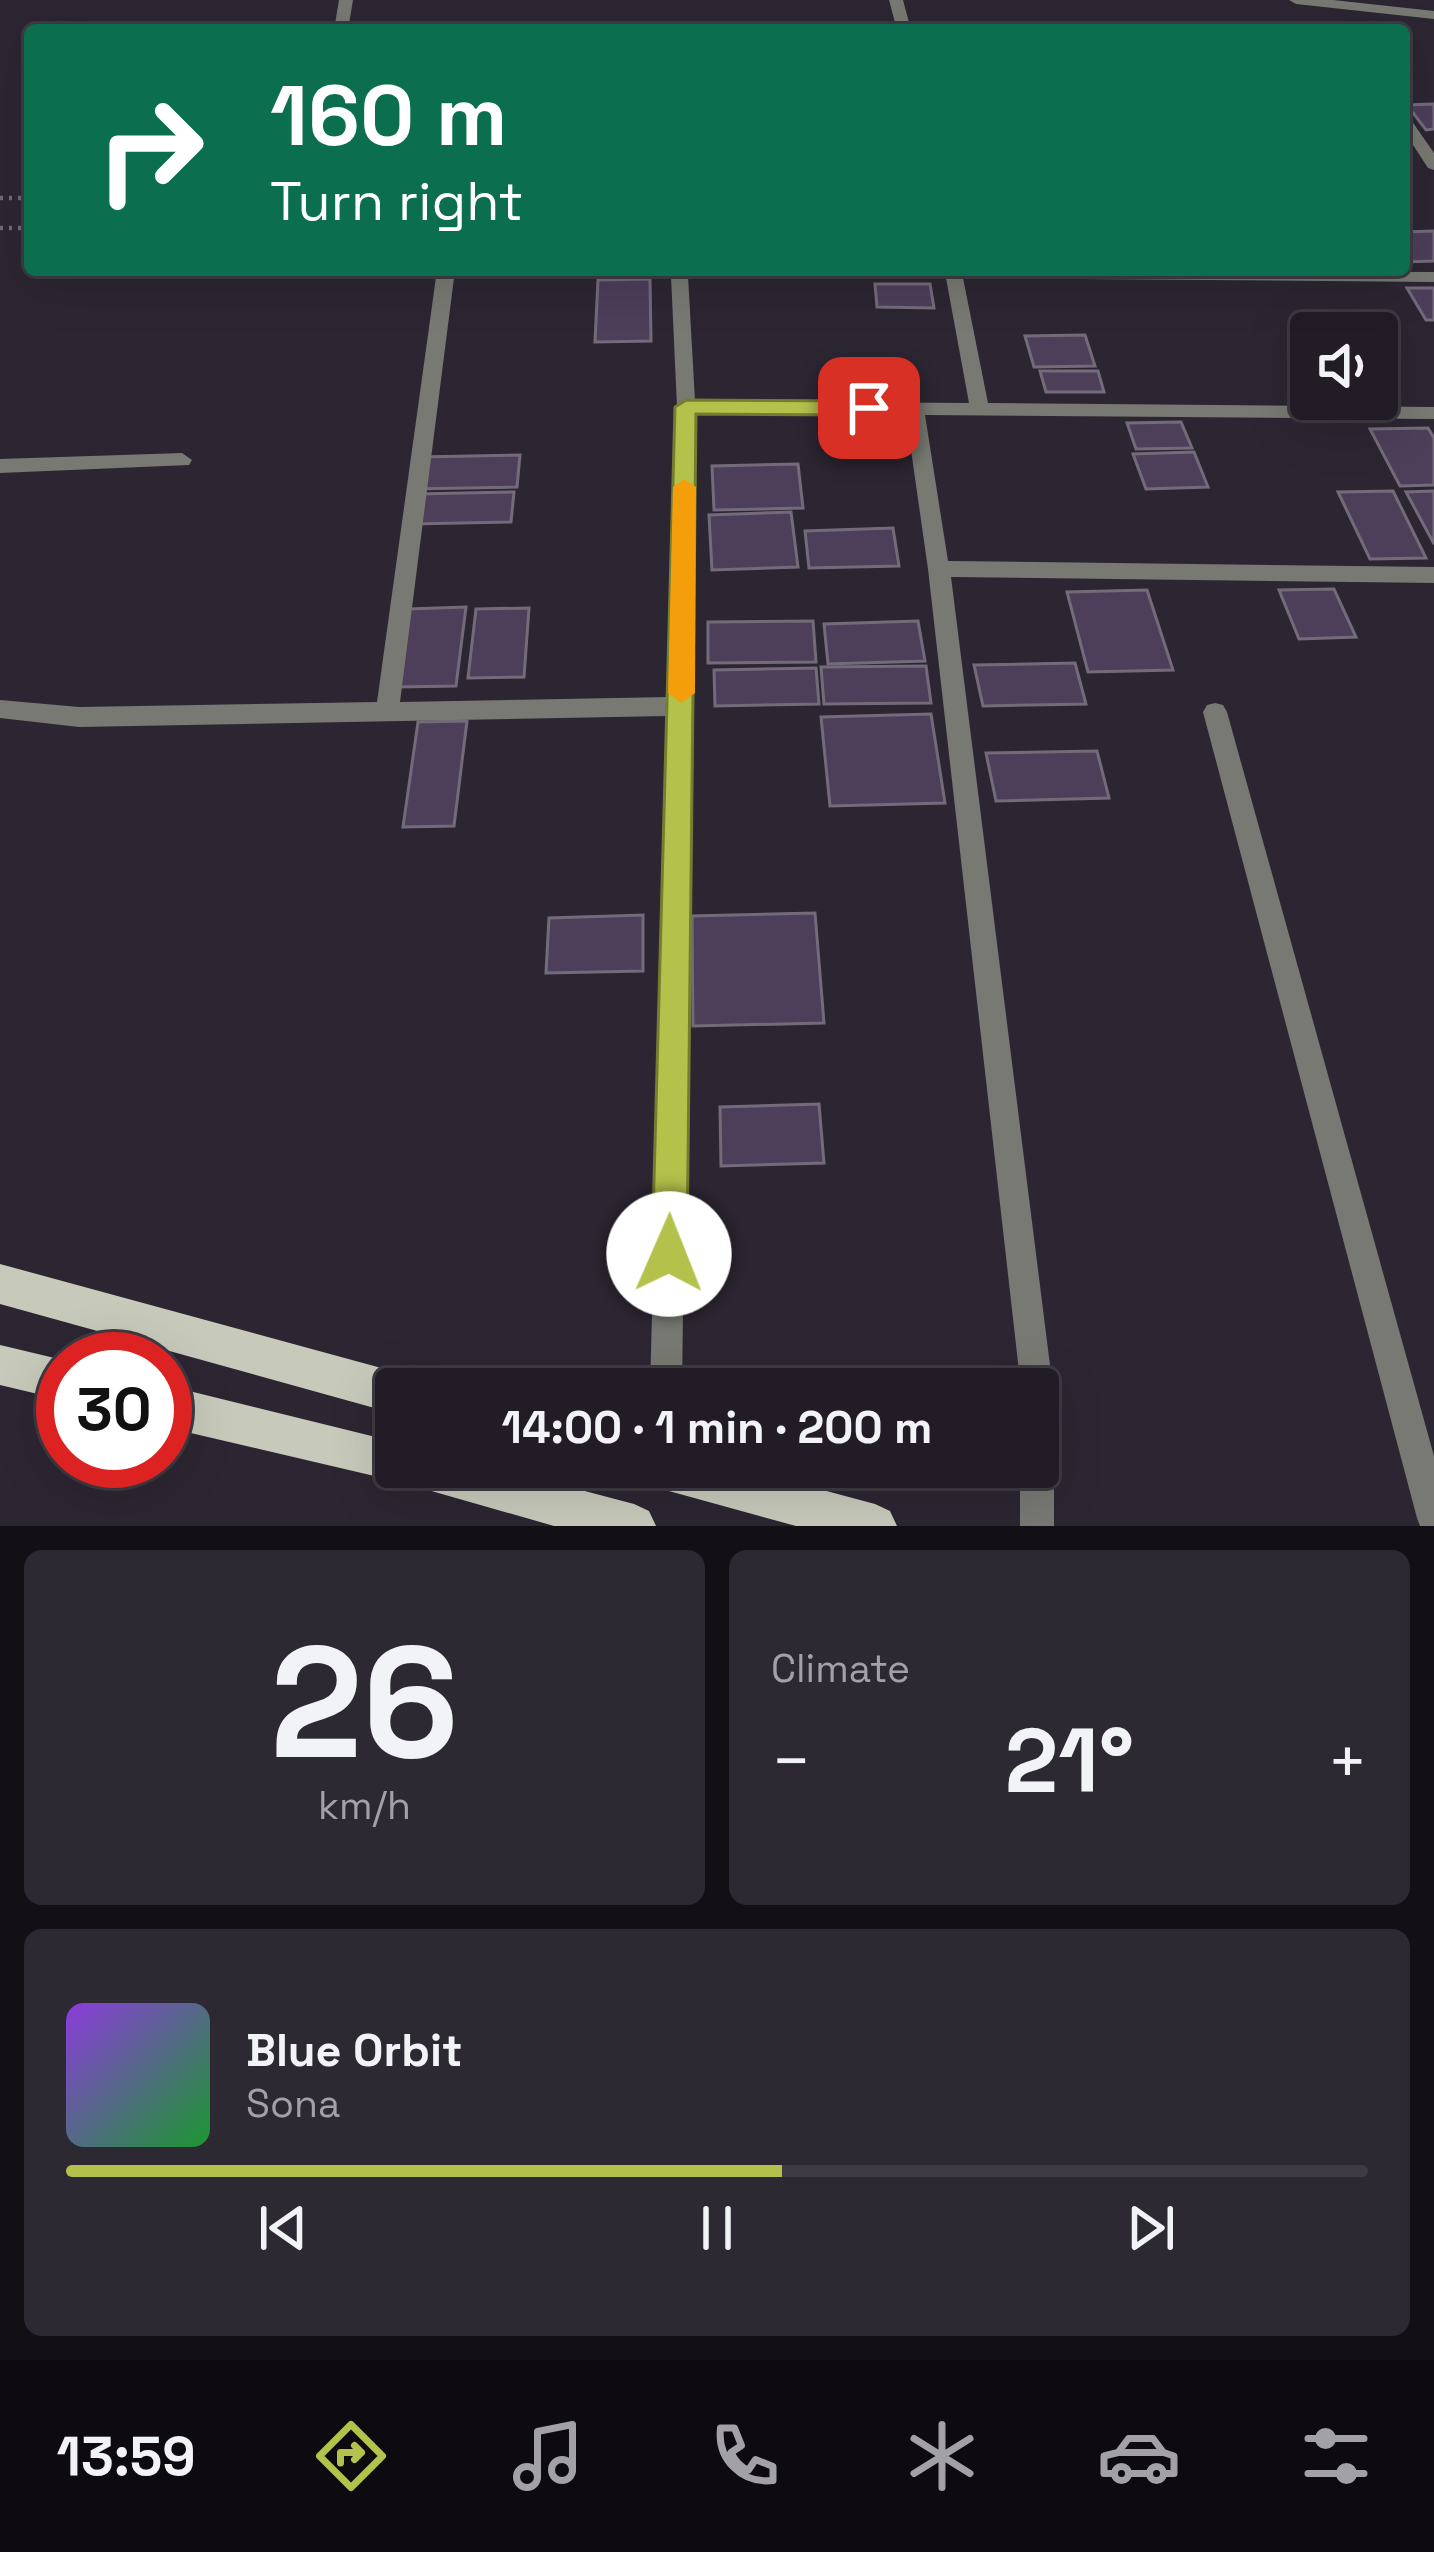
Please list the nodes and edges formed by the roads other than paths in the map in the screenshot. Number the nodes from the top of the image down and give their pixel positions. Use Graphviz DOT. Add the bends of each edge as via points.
graph roads {
  1 [pos="1296,0"];
  2 [pos="1434,15"];
  3 [pos="1410,129"];
  4 [pos="1434,165"];
  5 [pos="445,276"];
  6 [pos="679,276"];
  7 [pos="955,276"];
  8 [pos="1354,276"];
  9 [pos="1434,277"];
  10 [pos="686,407"];
  11 [pos="915,409"];
  12 [pos="980,409"];
  13 [pos="1434,413"];
  14 [pos="182,460"];
  15 [pos="0,466"];
  16 [pos="939,568"];
  17 [pos="1434,575"];
  18 [pos="681,706"];
  19 [pos="0,710"];
  20 [pos="387,712"];
  21 [pos="1215,712"];
  22 [pos="0,1284"];
  23 [pos="0,1365"];
  24 [pos="666,1368"];
  25 [pos="1034,1368"];
  26 [pos="36,1374"];
  27 [pos="375,1387"];
  28 [pos="192,1413"];
  29 [pos="375,1458"];
  30 [pos="492,1488"];
  31 [pos="735,1488"];
  32 [pos="1037,1488"];
  33 [pos="1434,1518"];
  34 [pos="634,1526"];
  35 [pos="875,1526"];
  36 [pos="1037,1526"];
  1 -- 2 [label="street"];
  3 -- 4 [label="street"];
  5 -- 20 [label="street"];
  6 -- 10 [label="street"];
  7 -- 12 [label="street"];
  8 -- 9 [label="street"];
  10 -- 11 [label="street"];
  10 -- 18 [label="street"];
  11 -- 12 [label="street"];
  11 -- 16 [label="street"];
  12 -- 13 [label="street"];
  14 -- 15 [label="street"];
  16 -- 17 [label="street"];
  16 -- 25 [label="street"];
  18 -- 20 [label="street"];
  18 -- 24 [label="street"];
  19 -- 20 [label="street" via="79,717"];
  21 -- 33 [label="street"];
  22 -- 27 [label="main road"];
  23 -- 26 [label="main road"];
  28 -- 29 [label="main road"];
  30 -- 34 [label="main road"];
  31 -- 35 [label="main road"];
  32 -- 36 [label="street"];
}
